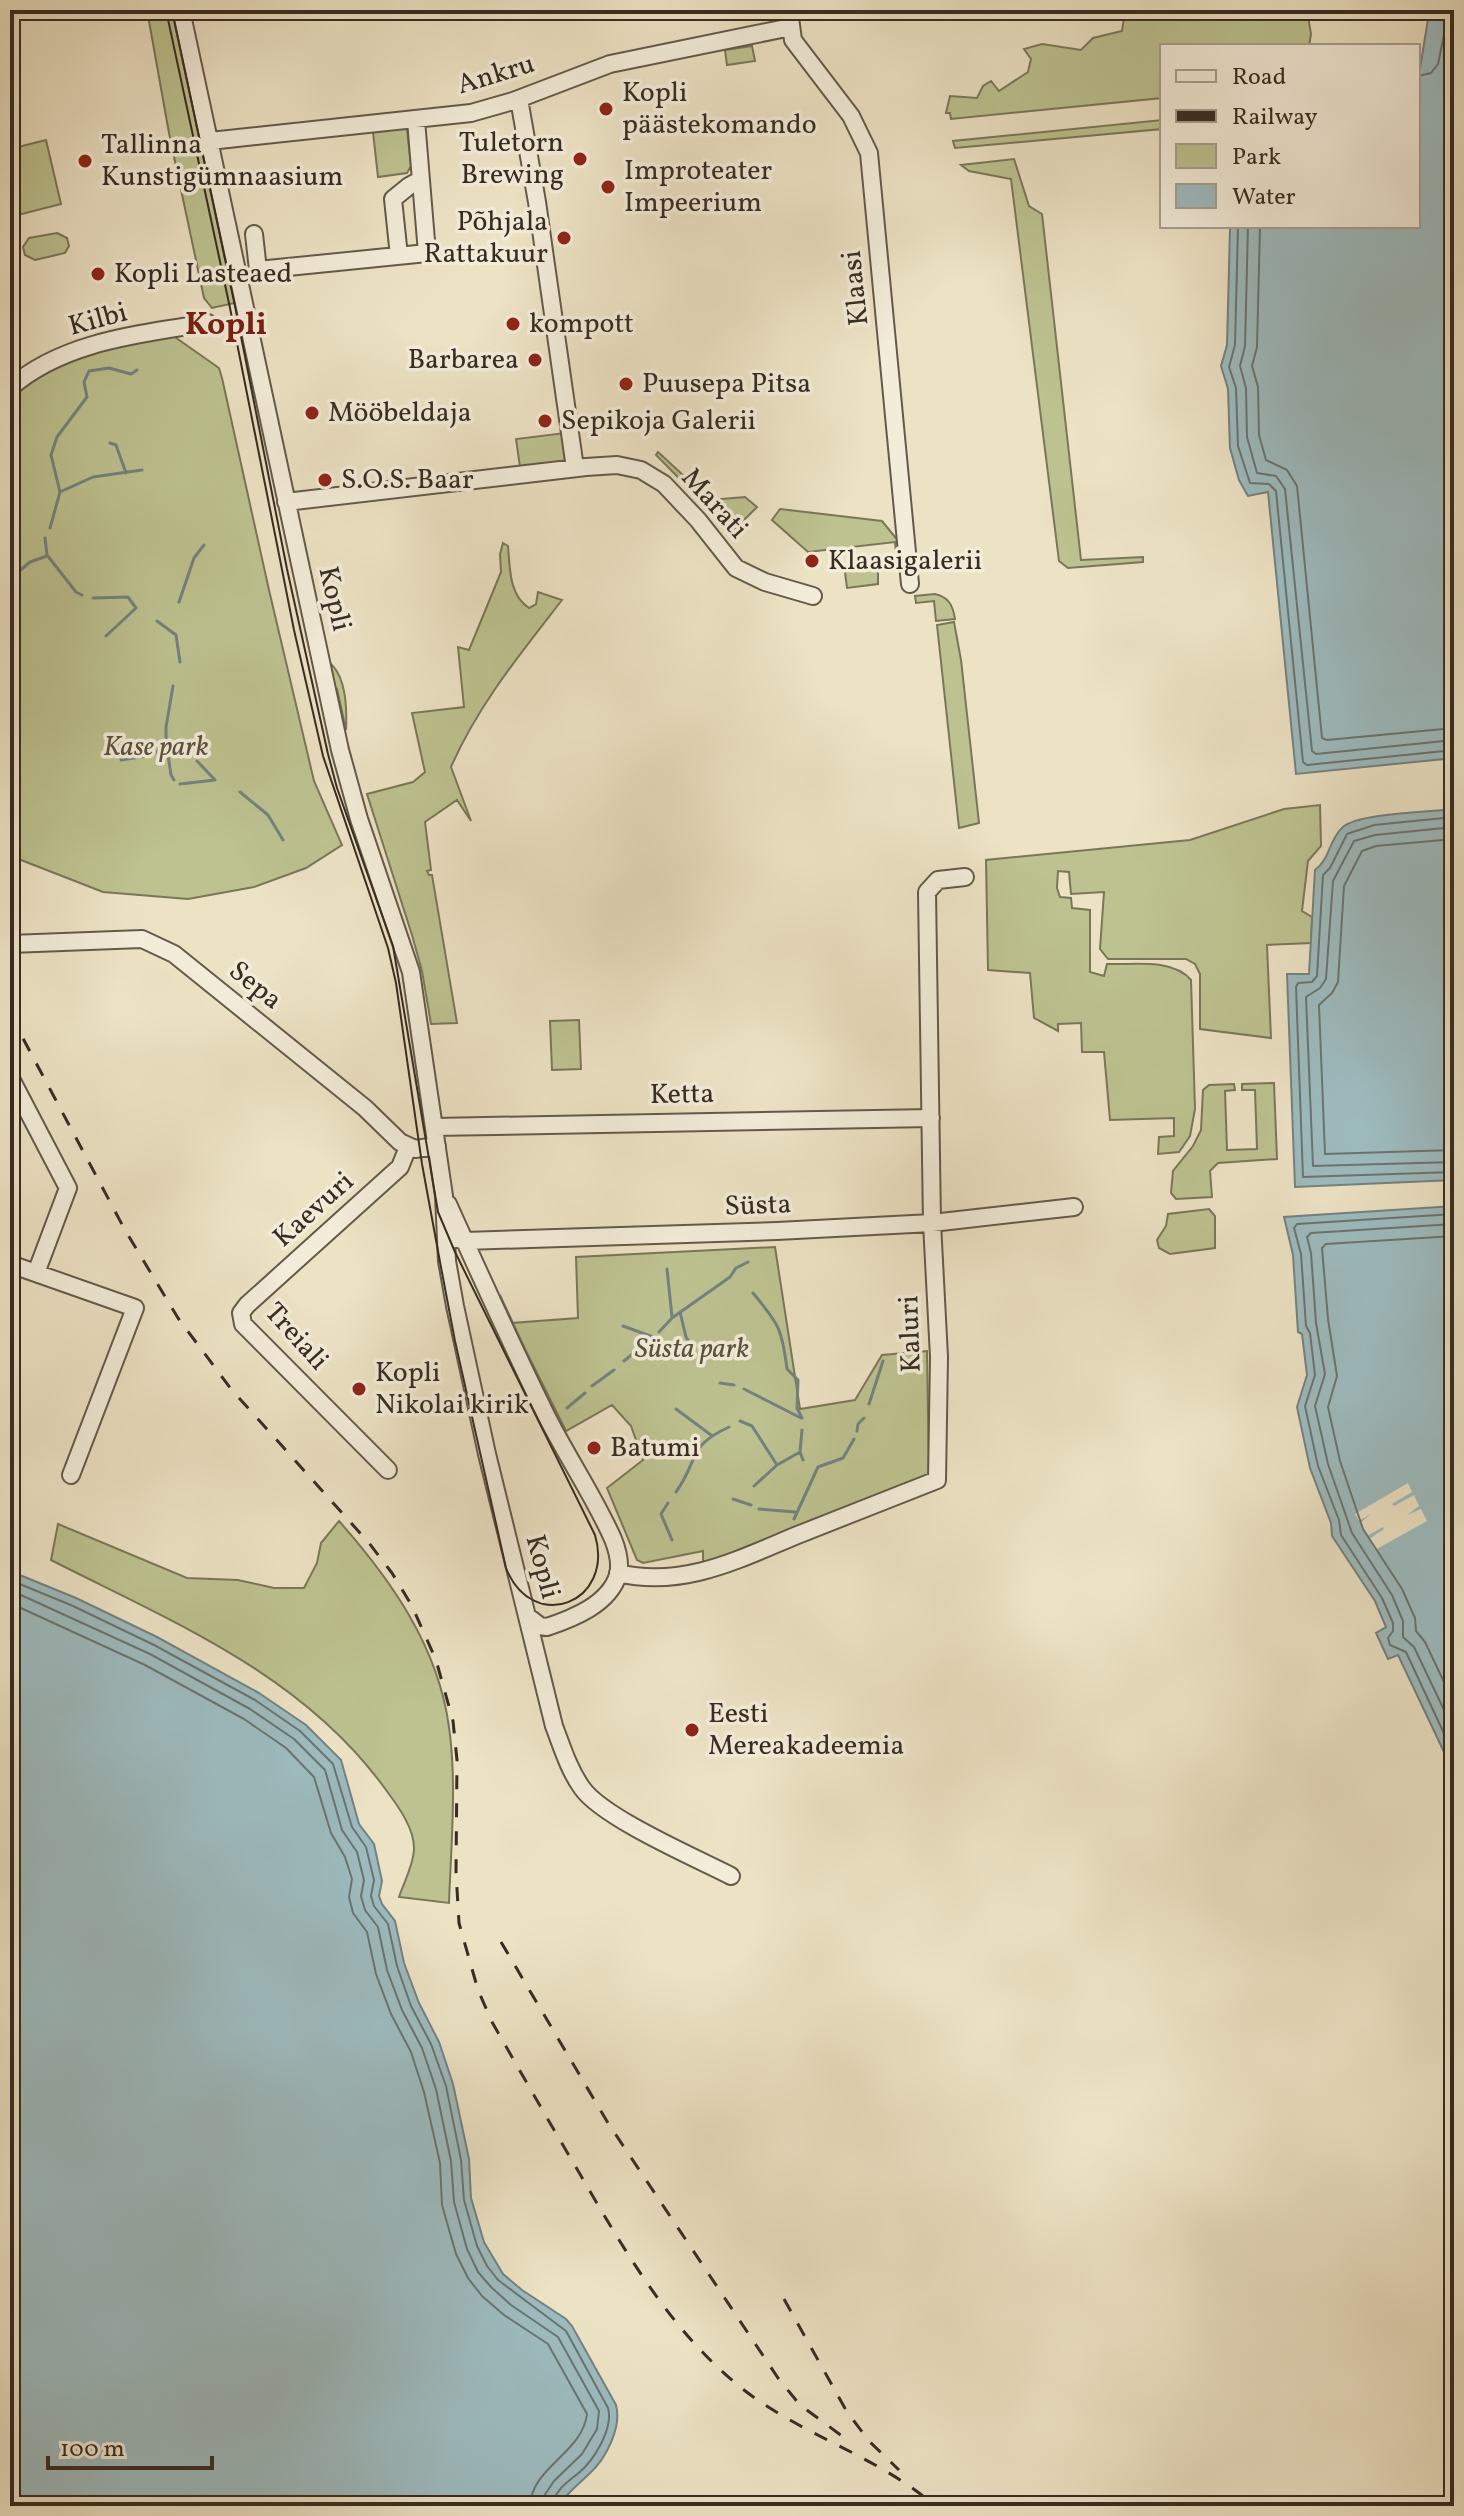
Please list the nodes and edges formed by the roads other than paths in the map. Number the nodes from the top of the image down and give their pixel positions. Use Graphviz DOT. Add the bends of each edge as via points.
graph roads {
  1 [pos="181,10"];
  2 [pos="790,18"];
  3 [pos="519,99"];
  4 [pos="416,120"];
  5 [pos="210,141"];
  6 [pos="420,180"];
  7 [pos="254,234"];
  8 [pos="399,256"];
  9 [pos="208,323"];
  10 [pos="10,388"];
  11 [pos="575,468"];
  12 [pos="286,502"];
  13 [pos="910,584"];
  14 [pos="813,596"];
  15 [pos="965,877"];
  16 [pos="10,944"];
  17 [pos="10,1077"];
  18 [pos="931,1118"];
  19 [pos="434,1127"];
  20 [pos="437,1146"];
  21 [pos="408,1147"];
  22 [pos="444,1196"];
  23 [pos="1074,1207"];
  24 [pos="932,1223"];
  25 [pos="446,1240"];
  26 [pos="465,1241"];
  27 [pos="10,1264"];
  28 [pos="36,1273"];
  29 [pos="247,1305"];
  30 [pos="388,1470"];
  31 [pos="71,1475"];
  32 [pos="618,1573"];
  33 [pos="527,1616"];
  34 [pos="558,1624"];
  35 [pos="543,1684"];
  36 [pos="731,1876"];
  1 -- 5 [label="street, Kopli"];
  2 -- 3 [label="street, Ankru" via="610,64"];
  2 -- 13 [label="street, Klaasi" via="793,40 851,116 869,153"];
  3 -- 4 [label="street, Ankru" via="471,113"];
  3 -- 11 [label="street"];
  4 -- 5 [label="street, Ankru"];
  4 -- 6 [label="street"];
  5 -- 12 [label="street, Kopli"];
  6 -- 8 [label="street" via="393,199"];
  6 -- 8 [label="street" via="427,253"];
  7 -- 8 [label="street" via="258,270"];
  9 -- 10 [label="street, Kilbi" via="85,348 45,364"];
  11 -- 12 [label="street, Marati"];
  11 -- 14 [label="street, Marati" via="617,465 641,470 664,484 736,568"];
  12 -- 19 [label="street, Kopli" via="340,750 411,972"];
  15 -- 18 [label="street, Kaluri" via="938,880 927,892"];
  16 -- 21 [label="street, Sepa" via="142,939 174,954"];
  17 -- 28 [label="street" via="68,1188"];
  18 -- 19 [label="street, Ketta"];
  18 -- 24 [label="street, Kaluri"];
  19 -- 20 [label="street, Kopli"];
  20 -- 21 [label="street"];
  20 -- 22 [label="street, Kopli"];
  21 -- 29 [label="street, Kaevuri" via="400,1167"];
  22 -- 25 [label="street, Kopli"];
  22 -- 26 [label="street, Kopli"];
  23 -- 24 [label="street, Süsta"];
  24 -- 26 [label="street, Süsta"];
  24 -- 32 [label="street, Kaluri" via="939,1357 937,1480 718,1568 663,1579"];
  25 -- 26 [label="street, Süsta"];
  25 -- 33 [label="street, Kopli" via="463,1345"];
  26 -- 32 [label="street, Kopli" via="548,1418 594,1498 614,1542"];
  27 -- 28 [label="street"];
  28 -- 31 [label="street" via="135,1308"];
  29 -- 30 [label="street, Treiali" via="241,1313 243,1324"];
  32 -- 34 [label="street, Kopli" via="598,1603"];
  33 -- 34 [label="street, Kopli" via="540,1626"];
  33 -- 35 [label="street"];
  34 -- 35 [label="street" via="542,1648"];
  35 -- 36 [label="street" via="567,1760 583,1790 601,1808"];
}
